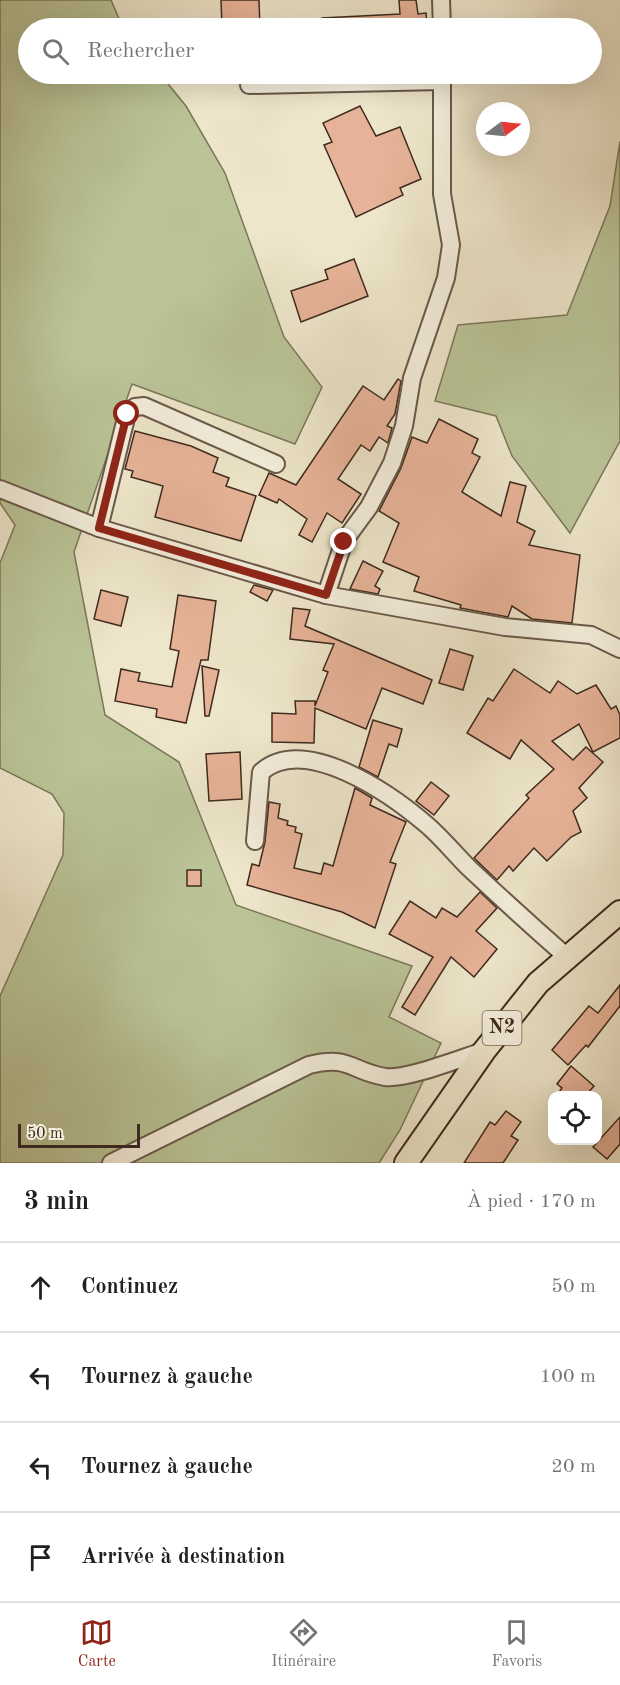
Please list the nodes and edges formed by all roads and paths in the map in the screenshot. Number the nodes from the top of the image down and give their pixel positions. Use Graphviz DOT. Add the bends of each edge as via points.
graph roads {
  1 [pos="441,0"];
  2 [pos="441,18"];
  3 [pos="273,84"];
  4 [pos="442,84"];
  5 [pos="249,85"];
  6 [pos="276,464"];
  7 [pos="0,489"];
  8 [pos="99,528"];
  9 [pos="326,595"];
  10 [pos="620,649"];
  11 [pos="255,841"];
  12 [pos="620,912"];
  13 [pos="567,957"];
  14 [pos="484,1051"];
  15 [pos="111,1163"];
  16 [pos="406,1163"];
  1 -- 2 [label="street"];
  3 -- 5 [label="street"];
  4 -- 9 [label="street" via="442,194 451,245 446,278 412,378 404,426 392,463 369,507 344,542"];
  6 -- 8 [label="street" via="144,406 135,407 127,414"];
  7 -- 8 [label="street"];
  8 -- 9 [label="street"];
  9 -- 10 [label="street" via="505,627 591,635"];
  11 -- 13 [label="street" via="261,772 272,762 307,759 347,772 383,791 428,825"];
  12 -- 13 [label="highway, N2"];
  13 -- 14 [label="highway, N2" via="538,983"];
  14 -- 15 [label="street" via="401,1076 386,1077 340,1061 309,1065"];
  14 -- 16 [label="highway, N2"];
}
